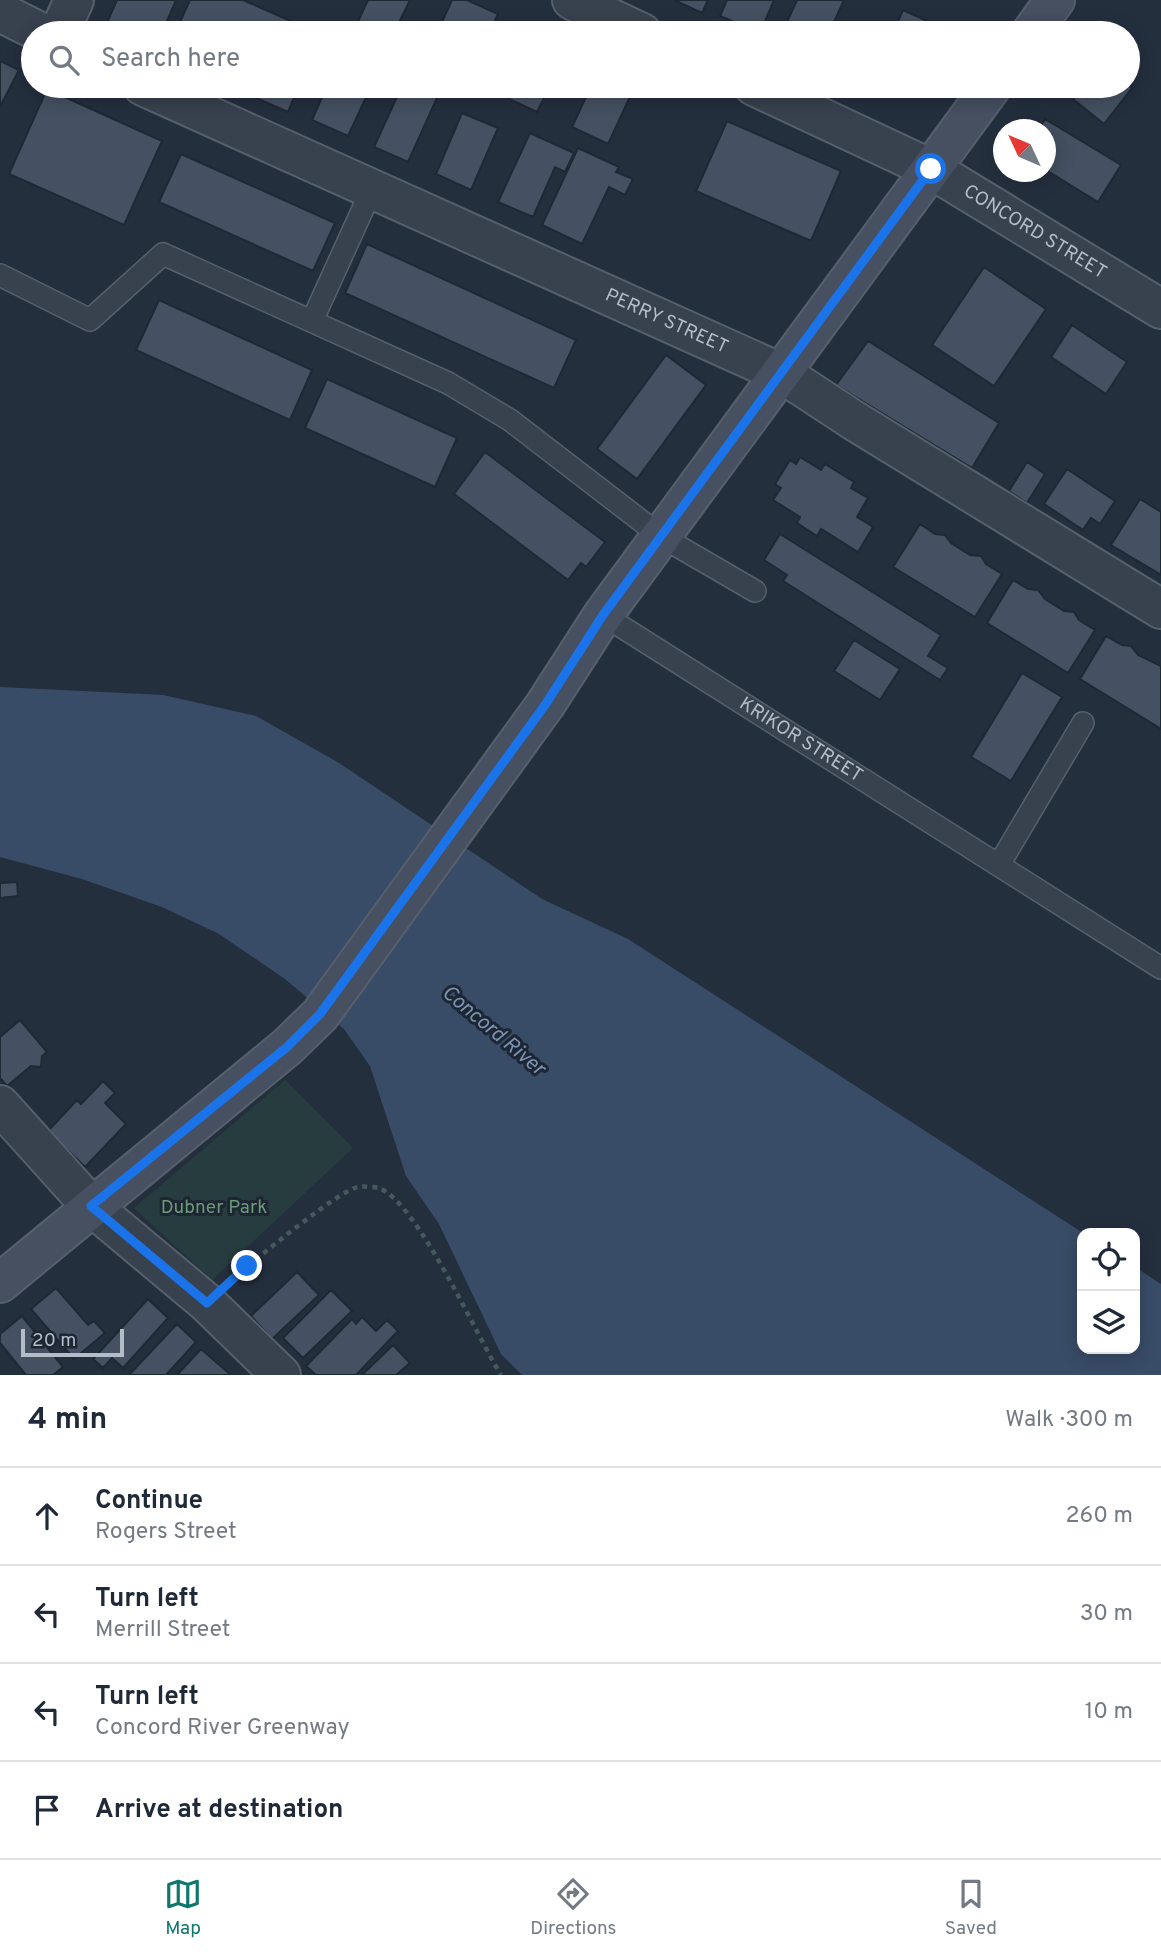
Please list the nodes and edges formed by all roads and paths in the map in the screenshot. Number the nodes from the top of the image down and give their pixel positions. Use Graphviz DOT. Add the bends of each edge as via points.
graph roads {
  1 [pos="74,0"];
  2 [pos="572,0"];
  3 [pos="1055,0"];
  4 [pos="0,12"];
  5 [pos="64,21"];
  6 [pos="617,21"];
  7 [pos="1040,21"];
  8 [pos="21,22"];
  9 [pos="170,98"];
  10 [pos="780,98"];
  11 [pos="983,98"];
  12 [pos="931,169"];
  13 [pos="372,189"];
  14 [pos="0,275"];
  15 [pos="1161,309"];
  16 [pos="312,321"];
  17 [pos="783,374"];
  18 [pos="662,537"];
  19 [pos="755,591"];
  20 [pos="1161,610"];
  21 [pos="603,615"];
  22 [pos="1083,723"];
  23 [pos="1000,863"];
  24 [pos="1161,968"];
  25 [pos="0,1105"];
  26 [pos="91,1206"];
  27 [pos="0,1283"];
  28 [pos="207,1303"];
  29 [pos="281,1375"];
  30 [pos="501,1375"];
  1 -- 5 [label="street"];
  2 -- 6 [label="street"];
  3 -- 7 [label="street"];
  4 -- 8 [label="street"];
  9 -- 13 [label="street, PERRY STREET"];
  10 -- 12 [label="street, CONCORD STREET"];
  11 -- 12 [label="street"];
  12 -- 15 [label="street, CONCORD STREET"];
  12 -- 17 [label="street"];
  13 -- 16 [label="lane"];
  13 -- 17 [label="street, PERRY STREET"];
  14 -- 16 [label="lane" via="90,320 163,254"];
  16 -- 18 [label="lane" via="448,383 510,420"];
  17 -- 18 [label="street"];
  17 -- 20 [label="street, PERRY STREET"];
  18 -- 19 [label="lane"];
  18 -- 21 [label="street"];
  21 -- 23 [label="lane, KRIKOR STREET"];
  21 -- 26 [label="street" via="545,705 320,1014 287,1047"];
  22 -- 23 [label="lane"];
  23 -- 24 [label="lane, KRIKOR STREET"];
  25 -- 26 [label="street"];
  26 -- 27 [label="street"];
  26 -- 28 [label="street"];
  28 -- 29 [label="street"];
  28 -- 30 [label="path" via="317,1212 356,1187 380,1188 407,1214 433,1250"];
}
